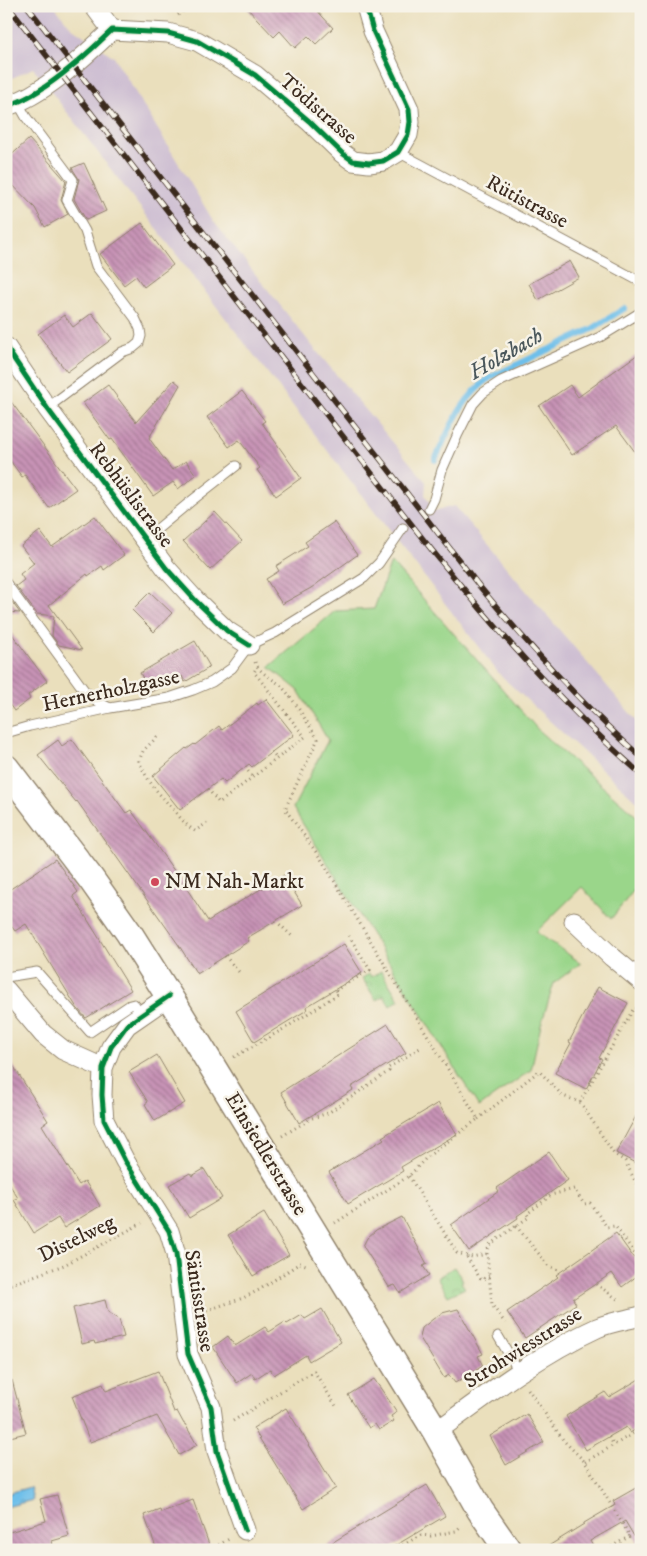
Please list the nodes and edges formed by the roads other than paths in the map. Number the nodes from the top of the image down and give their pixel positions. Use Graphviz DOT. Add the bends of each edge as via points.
graph roads {
  1 [pos="94,6"];
  2 [pos="366,6"];
  3 [pos="112,30"];
  4 [pos="12,105"];
  5 [pos="398,152"];
  6 [pos="641,282"];
  7 [pos="641,312"];
  8 [pos="6,347"];
  9 [pos="47,408"];
  10 [pos="236,466"];
  11 [pos="429,508"];
  12 [pos="403,528"];
  13 [pos="144,540"];
  14 [pos="6,583"];
  15 [pos="249,645"];
  16 [pos="110,708"];
  17 [pos="6,733"];
  18 [pos="6,768"];
  19 [pos="574,920"];
  20 [pos="6,978"];
  21 [pos="641,981"];
  22 [pos="6,990"];
  23 [pos="169,996"];
  24 [pos="142,1014"];
  25 [pos="103,1068"];
  26 [pos="641,1316"];
  27 [pos="498,1336"];
  28 [pos="519,1373"];
  29 [pos="436,1432"];
  30 [pos="245,1530"];
  31 [pos="508,1550"];
  1 -- 3 [label="street"];
  2 -- 5 [label="street" via="373,31 409,109 408,135"];
  3 -- 4 [label="street" via="85,56 35,94"];
  3 -- 5 [label="street, Tödistrasse" via="168,33 197,40 255,75 353,161 383,161"];
  4 -- 9 [label="lane" via="26,117 73,180 67,200 85,231 96,266 135,318 141,336 133,348 122,352"];
  5 -- 6 [label="lane, Rütistrasse"];
  7 -- 11 [label="lane" via="600,337 501,381 483,393 473,404 458,434"];
  8 -- 9 [label="street, Rebhüslistrasse"];
  9 -- 13 [label="street, Rebhüslistrasse"];
  10 -- 13 [label="lane"];
  12 -- 15 [label="lane, Hernerholzgasse" via="379,563 364,578 275,633"];
  13 -- 15 [label="street, Rebhüslistrasse" via="195,600 227,631"];
  14 -- 16 [label="lane" via="84,690"];
  15 -- 16 [label="lane, Hernerholzgasse" via="232,668 212,682 169,698"];
  16 -- 17 [label="lane, Hernerholzgasse"];
  18 -- 23 [label="main road, Einsiedlerstrasse" via="107,902"];
  19 -- 21 [label="street"];
  20 -- 24 [label="lane" via="36,972 90,1032 130,1005 134,1004"];
  22 -- 25 [label="street" via="43,1034 64,1050"];
  23 -- 24 [label="street, Säntisstrasse"];
  23 -- 29 [label="main road, Einsiedlerstrasse"];
  24 -- 25 [label="street, Säntisstrasse" via="127,1026 111,1047"];
  25 -- 30 [label="street, Säntisstrasse" via="104,1120 125,1161 169,1231 176,1254 188,1354 210,1407 217,1451"];
  26 -- 28 [label="street, Strohwiesstrasse" via="598,1328"];
  27 -- 28 [label="lane"];
  28 -- 29 [label="street, Strohwiesstrasse"];
  29 -- 31 [label="main road, Einsiedlerstrasse" via="480,1510"];
}
